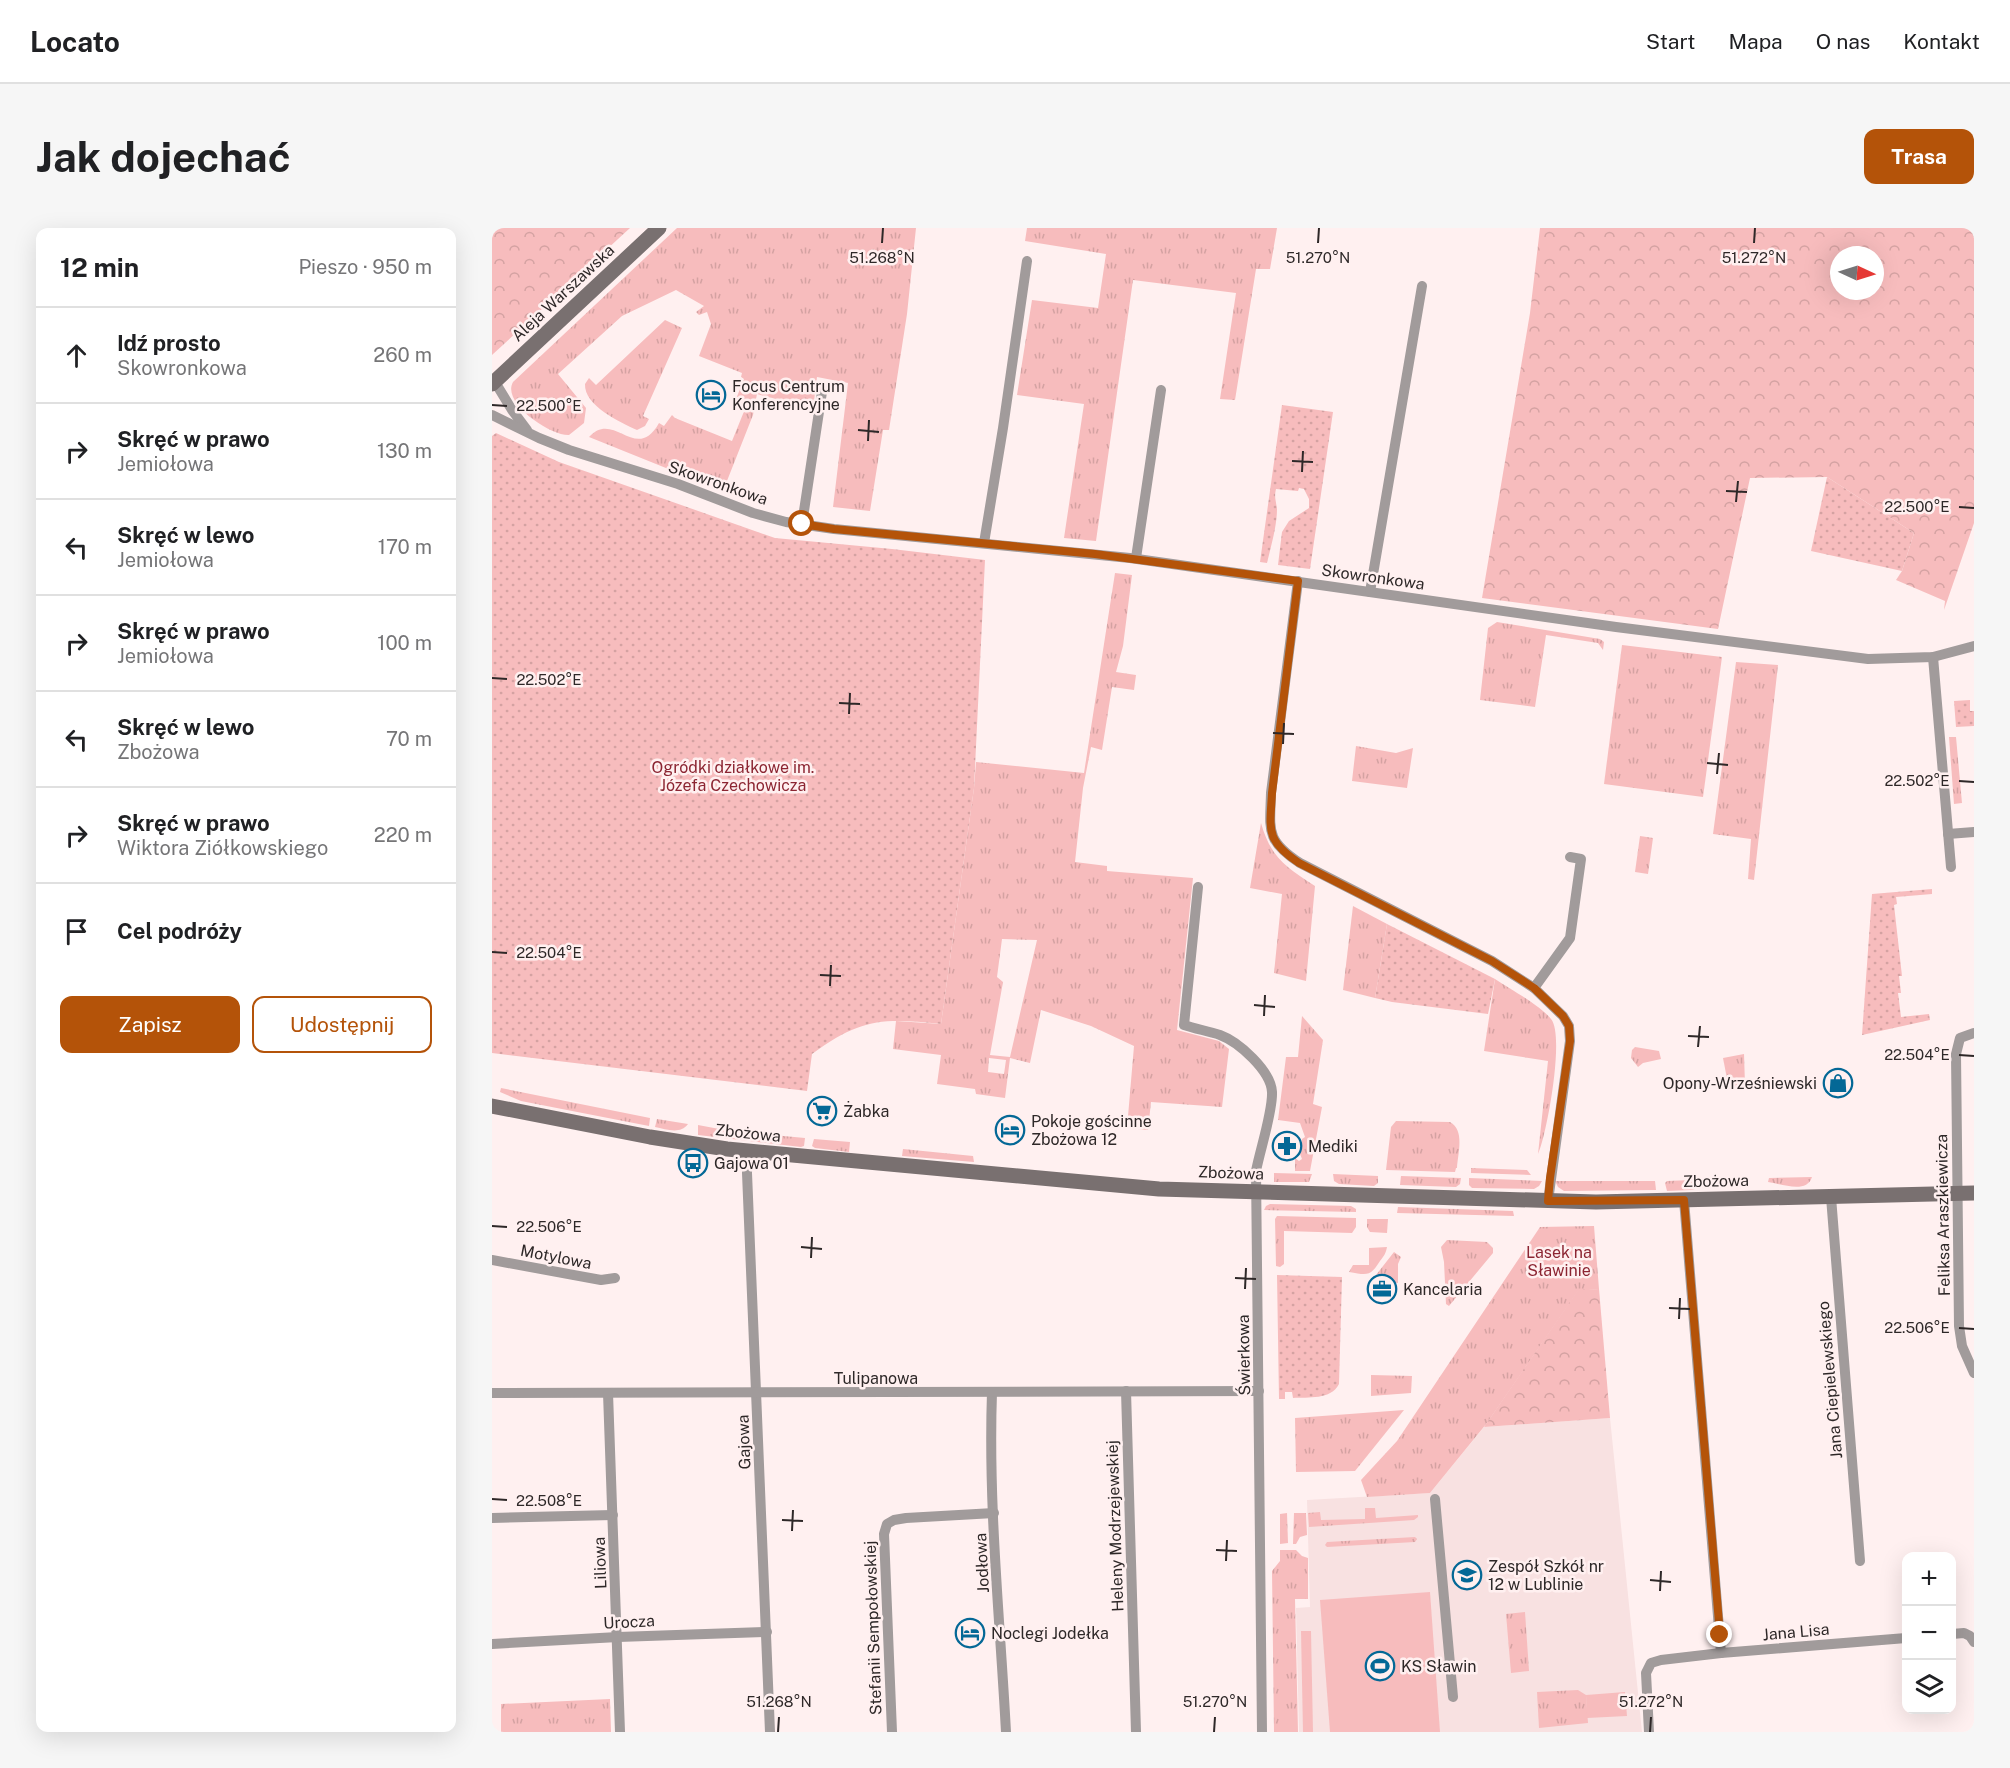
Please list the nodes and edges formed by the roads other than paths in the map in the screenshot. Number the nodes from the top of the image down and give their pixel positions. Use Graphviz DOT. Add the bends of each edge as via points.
graph roads {
  1 [pos="659,228"];
  2 [pos="1027,261"];
  3 [pos="1422,286"];
  4 [pos="493,383"];
  5 [pos="1161,390"];
  6 [pos="822,392"];
  7 [pos="492,414"];
  8 [pos="529,433"];
  9 [pos="802,524"];
  10 [pos="984,543"];
  11 [pos="1136,558"];
  12 [pos="1298,581"];
  13 [pos="1370,592"];
  14 [pos="1974,646"];
  15 [pos="1933,657"];
  16 [pos="1974,832"];
  17 [pos="1948,834"];
  18 [pos="1570,858"];
  19 [pos="1951,867"];
  20 [pos="1198,887"];
  21 [pos="1534,988"];
  22 [pos="1974,1033"];
  23 [pos="492,1106"];
  24 [pos="748,1152"];
  25 [pos="1256,1192"];
  26 [pos="1974,1193"];
  27 [pos="1957,1194"];
  28 [pos="1831,1197"];
  29 [pos="1684,1200"];
  30 [pos="1548,1201"];
  31 [pos="492,1260"];
  32 [pos="615,1278"];
  33 [pos="1974,1373"];
  34 [pos="1126,1391"];
  35 [pos="1260,1391"];
  36 [pos="992,1392"];
  37 [pos="492,1393"];
  38 [pos="608,1393"];
  39 [pos="757,1393"];
  40 [pos="1435,1499"];
  41 [pos="994,1512"];
  42 [pos="613,1515"];
  43 [pos="492,1518"];
  44 [pos="1860,1561"];
  45 [pos="767,1632"];
  46 [pos="1956,1634"];
  47 [pos="618,1637"];
  48 [pos="1902,1638"];
  49 [pos="1974,1642"];
  50 [pos="492,1644"];
  51 [pos="1721,1653"];
  52 [pos="1453,1697"];
  53 [pos="620,1732"];
  54 [pos="770,1732"];
  55 [pos="892,1732"];
  56 [pos="1006,1732"];
  57 [pos="1136,1732"];
  58 [pos="1262,1732"];
  59 [pos="1649,1732"];
  1 -- 4 [label="street, Aleja Warszawska"];
  2 -- 10 [label="street"];
  3 -- 13 [label="street"];
  4 -- 8 [label="street"];
  5 -- 11 [label="street"];
  6 -- 9 [label="street"];
  7 -- 8 [label="street, Skowronkowa"];
  8 -- 9 [label="street, Skowronkowa" via="753,513"];
  9 -- 10 [label="street, Skowronkowa"];
  10 -- 11 [label="street, Skowronkowa"];
  11 -- 12 [label="street, Skowronkowa"];
  12 -- 13 [label="street, Skowronkowa"];
  12 -- 21 [label="street" via="1269,822 1274,838 1299,863 1492,961"];
  13 -- 15 [label="street, Skowronkowa" via="1868,659"];
  14 -- 15 [label="street, Skowronkowa"];
  15 -- 17 [label="street"];
  16 -- 17 [label="street"];
  17 -- 19 [label="street"];
  18 -- 21 [label="street" via="1581,859 1570,938"];
  20 -- 25 [label="street, Świerkowa" via="1184,1025 1223,1036 1253,1058 1270,1082 1271,1102 1256,1171"];
  21 -- 30 [label="street" via="1559,1011 1570,1033"];
  22 -- 27 [label="street, Feliksa Araszkiewicza" via="1960,1038 1956,1054"];
  23 -- 24 [label="street, Zbożowa"];
  24 -- 25 [label="street, Zbożowa" via="1159,1189"];
  24 -- 39 [label="street, Gajowa"];
  25 -- 30 [label="street, Zbożowa"];
  25 -- 35 [label="street, Świerkowa"];
  26 -- 27 [label="street, Zbożowa"];
  27 -- 28 [label="street, Zbożowa"];
  27 -- 33 [label="street, Feliksa Araszkiewicza" via="1959,1326 1962,1346"];
  28 -- 29 [label="street, Zbożowa"];
  28 -- 44 [label="street, Jana Ciepielewskiego"];
  29 -- 30 [label="street, Zbożowa"];
  29 -- 51 [label="street"];
  31 -- 32 [label="street, Motylowa" via="601,1280"];
  34 -- 35 [label="street, Tulipanowa"];
  34 -- 36 [label="street, Tulipanowa"];
  34 -- 57 [label="street, Heleny Modrzejewskiej"];
  35 -- 58 [label="street, Świerkowa"];
  36 -- 39 [label="street, Tulipanowa"];
  36 -- 41 [label="street, Jodłowa"];
  37 -- 38 [label="street, Tulipanowa"];
  38 -- 39 [label="street, Tulipanowa"];
  38 -- 42 [label="street, Liliowa"];
  39 -- 45 [label="street, Gajowa"];
  40 -- 52 [label="street"];
  41 -- 55 [label="street, Stefanii Sempołowskiej" via="906,1518 887,1524 884,1572"];
  41 -- 56 [label="street, Jodłowa"];
  42 -- 43 [label="street"];
  42 -- 47 [label="street, Liliowa"];
  45 -- 47 [label="street, Urocza"];
  45 -- 54 [label="street, Gajowa"];
  46 -- 49 [label="street" via="1964,1633"];
  47 -- 50 [label="street, Urocza"];
  47 -- 53 [label="street, Liliowa"];
  48 -- 51 [label="street, Jana Lisa"];
  51 -- 59 [label="street, Jana Lisa" via="1662,1660 1648,1667 1645,1686"];
}
